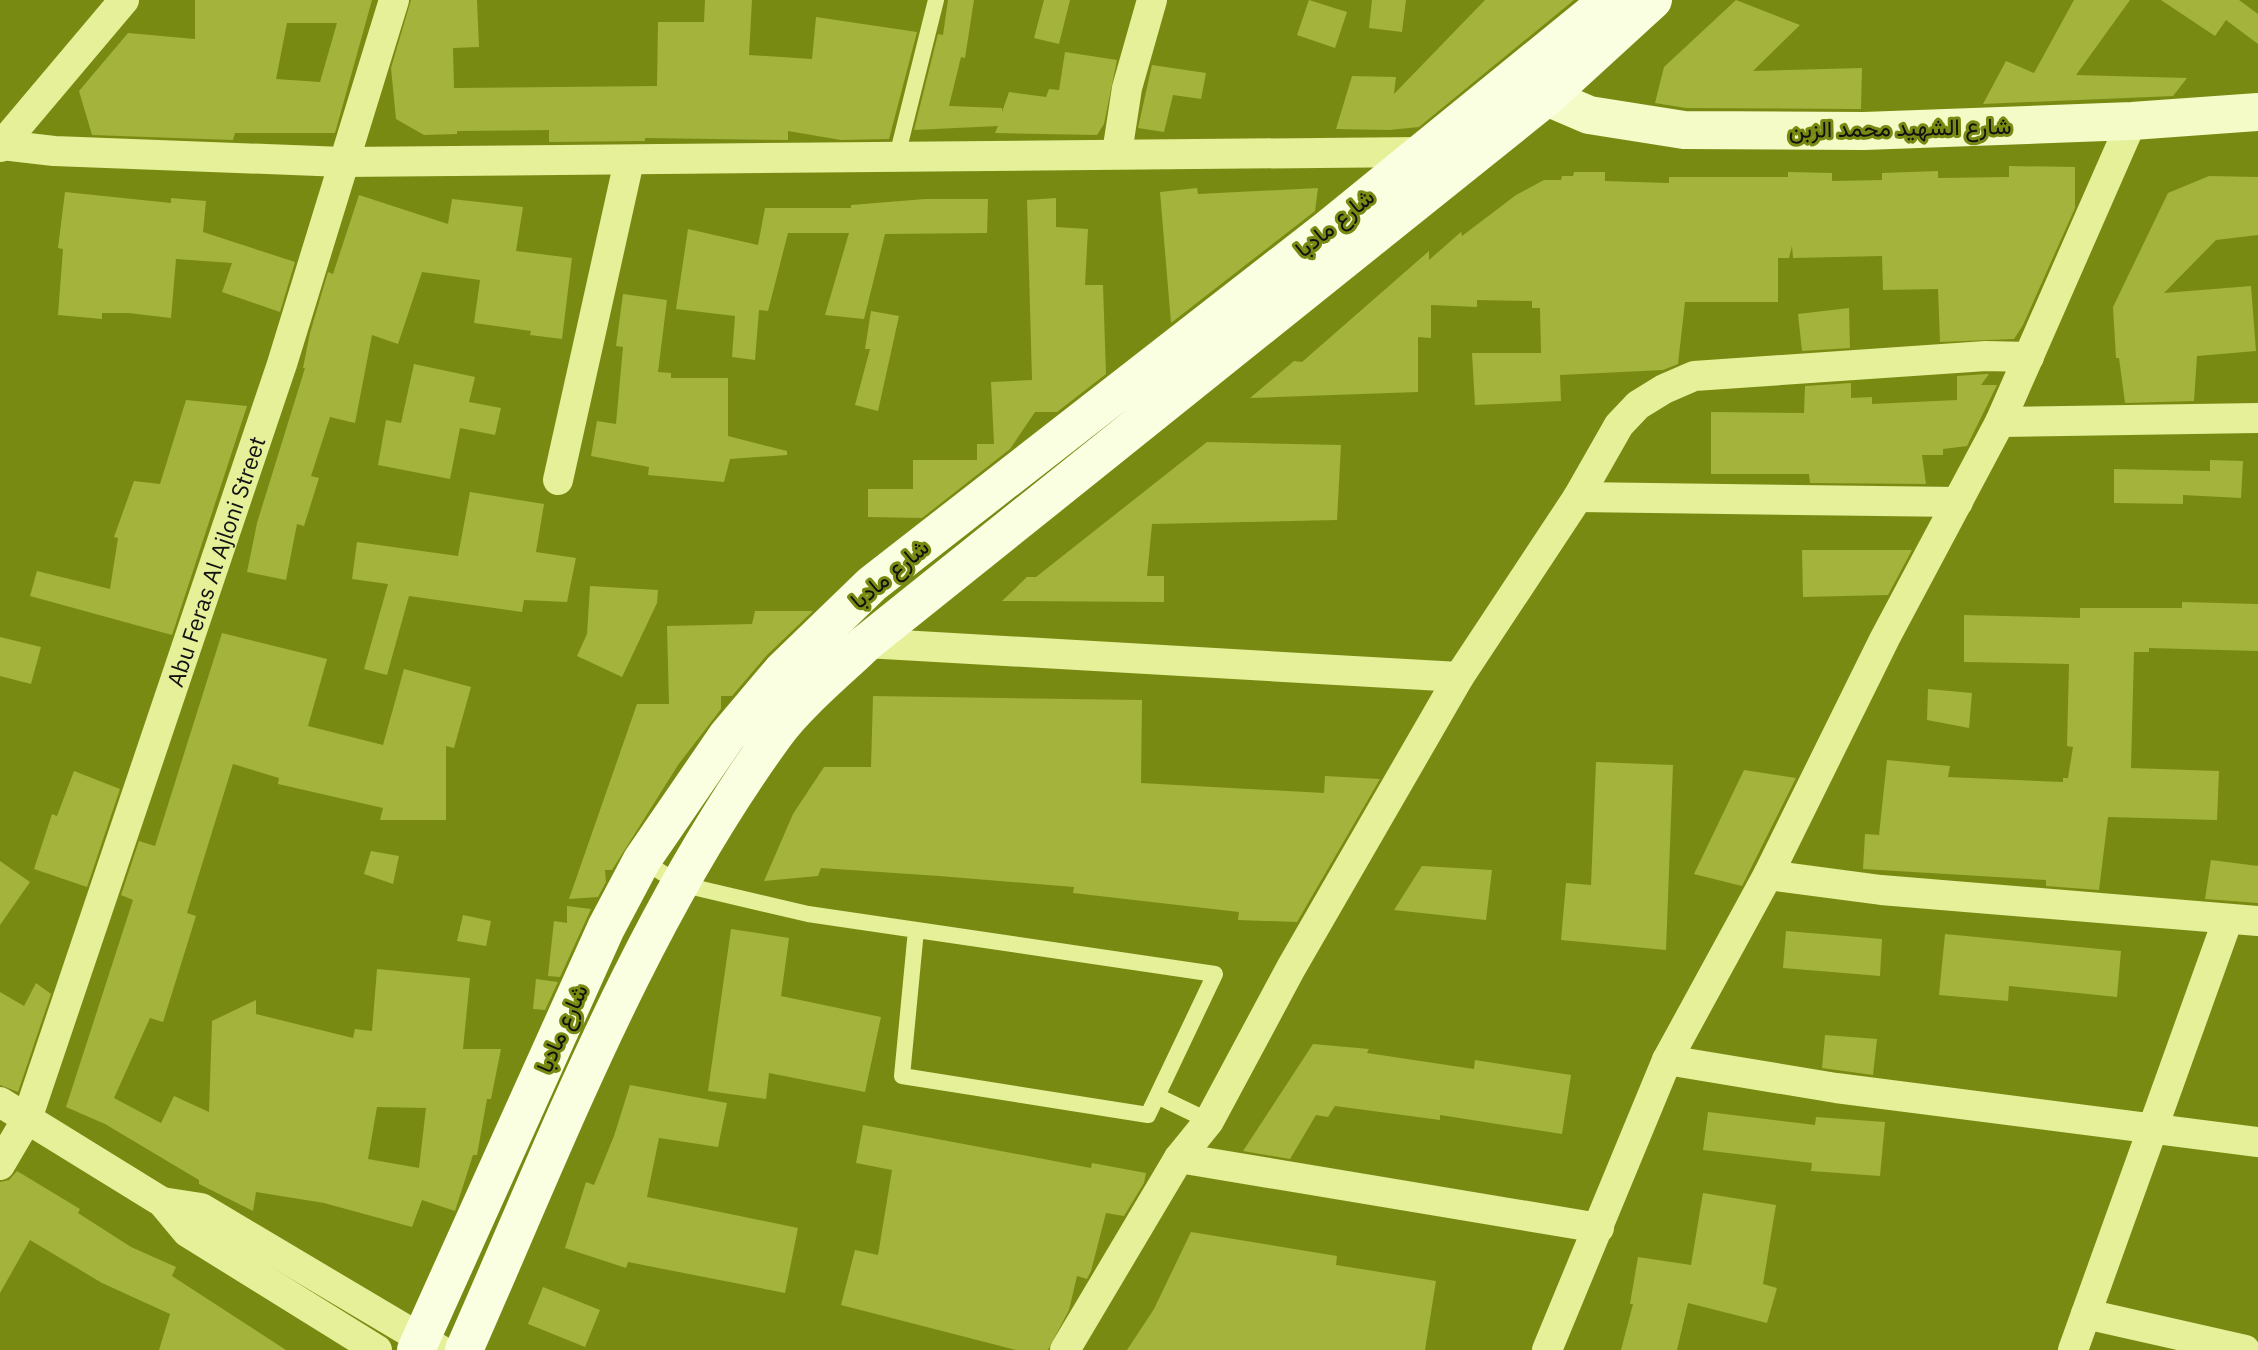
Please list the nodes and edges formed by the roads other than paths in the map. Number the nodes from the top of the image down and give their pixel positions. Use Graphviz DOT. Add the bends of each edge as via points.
graph roads {
  1 [pos="124,0"];
  2 [pos="394,0"];
  3 [pos="936,0"];
  4 [pos="1152,0"];
  5 [pos="1609,0"];
  6 [pos="1653,0"];
  7 [pos="1547,97"];
  8 [pos="2258,112"];
  9 [pos="2132,121"];
  10 [pos="1,146"];
  11 [pos="1420,152"];
  12 [pos="1117,153"];
  13 [pos="897,156"];
  14 [pos="629,161"];
  15 [pos="343,162"];
  16 [pos="2029,357"];
  17 [pos="2258,418"];
  18 [pos="2000,422"];
  19 [pos="558,480"];
  20 [pos="1577,497"];
  21 [pos="1958,502"];
  22 [pos="866,643"];
  23 [pos="1459,677"];
  24 [pos="642,860"];
  25 [pos="1768,875"];
  26 [pos="680,884"];
  27 [pos="2228,919"];
  28 [pos="2258,921"];
  29 [pos="916,930"];
  30 [pos="1667,1060"];
  31 [pos="1157,1096"];
  32 [pos="0,1102"];
  33 [pos="27,1119"];
  34 [pos="1209,1121"];
  35 [pos="2153,1128"];
  36 [pos="2258,1142"];
  37 [pos="1179,1158"];
  38 [pos="0,1166"];
  39 [pos="162,1202"];
  40 [pos="1599,1228"];
  41 [pos="2086,1314"];
  42 [pos="425,1347"];
  43 [pos="377,1350"];
  44 [pos="464,1350"];
  45 [pos="1065,1350"];
  46 [pos="1547,1350"];
  47 [pos="2073,1350"];
  48 [pos="2245,1350"];
  1 -- 10 [label="street"];
  2 -- 15 [label="street, Abu Feras Al Ajloni Street"];
  3 -- 13 [label="lane"];
  4 -- 12 [label="street" via="1127,88"];
  5 -- 11 [label="main road, شارع مادبا"];
  6 -- 7 [label="main road, شارع مادبا"];
  7 -- 9 [label="street, شارع الشهيد محمد الزبن" via="1589,115 1684,130 1864,131"];
  7 -- 22 [label="main road, شارع مادبا"];
  8 -- 9 [label="street, شارع الشهيد محمد الزبن"];
  9 -- 16 [label="street"];
  10 -- 15 [label="street"];
  11 -- 12 [label="street"];
  11 -- 24 [label="main road, شارع مادبا" via="872,584 774,680 727,736"];
  12 -- 13 [label="street"];
  13 -- 14 [label="street"];
  14 -- 15 [label="street"];
  14 -- 19 [label="street"];
  15 -- 33 [label="street, Abu Feras Al Ajloni Street" via="278,377"];
  16 -- 18 [label="street"];
  16 -- 20 [label="street" via="1694,376 1664,389 1619,425"];
  17 -- 18 [label="street"];
  18 -- 21 [label="street"];
  20 -- 21 [label="street"];
  20 -- 23 [label="street"];
  21 -- 25 [label="street"];
  22 -- 23 [label="street"];
  22 -- 26 [label="main road, شارع مادبا" via="777,731"];
  23 -- 34 [label="street"];
  24 -- 26 [label="lane"];
  24 -- 42 [label="main road, شارع مادبا" via="606,928"];
  25 -- 27 [label="street" via="1881,890"];
  25 -- 30 [label="street"];
  26 -- 29 [label="lane" via="807,914"];
  26 -- 44 [label="main road, شارع مادبا" via="636,963"];
  27 -- 28 [label="street"];
  27 -- 35 [label="street"];
  29 -- 31 [label="lane" via="902,1076 1148,1115"];
  29 -- 31 [label="lane" via="1215,974"];
  30 -- 35 [label="street" via="1836,1088"];
  30 -- 40 [label="street"];
  31 -- 34 [label="lane"];
  32 -- 33 [label="street"];
  33 -- 38 [label="street, Abu Feras Al Ajloni Street"];
  33 -- 39 [label="street"];
  34 -- 37 [label="street"];
  35 -- 36 [label="street"];
  35 -- 41 [label="street"];
  37 -- 40 [label="street"];
  37 -- 45 [label="street"];
  39 -- 42 [label="street" via="201,1208"];
  39 -- 43 [label="street" via="187,1232"];
  40 -- 46 [label="street"];
  41 -- 47 [label="street"];
  41 -- 48 [label="street"];
}
